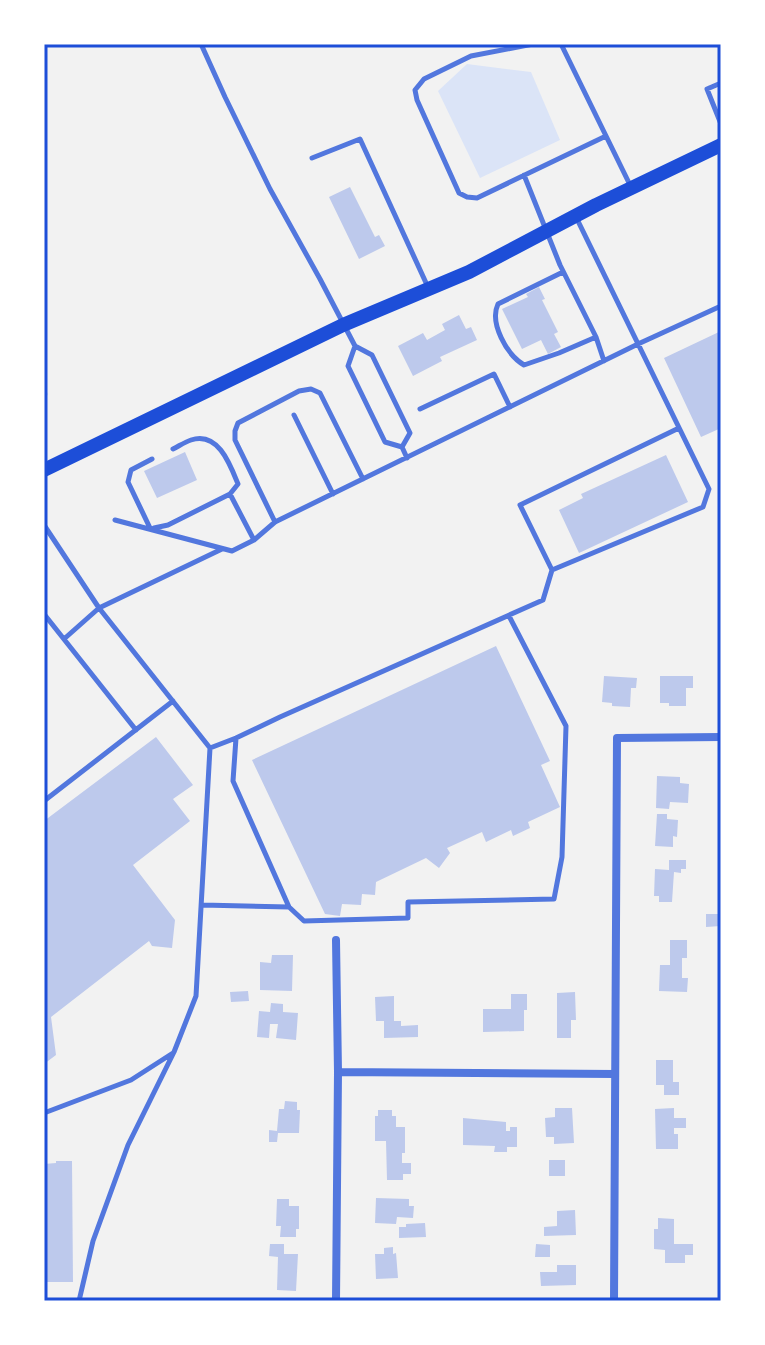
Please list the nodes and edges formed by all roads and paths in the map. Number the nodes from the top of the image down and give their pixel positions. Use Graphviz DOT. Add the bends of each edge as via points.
graph roads {
  1 [pos="201,44"];
  2 [pos="533,44"];
  3 [pos="561,44"];
  4 [pos="721,83"];
  5 [pos="721,124"];
  6 [pos="606,136"];
  7 [pos="721,145"];
  8 [pos="312,158"];
  9 [pos="524,175"];
  10 [pos="631,187"];
  11 [pos="575,216"];
  12 [pos="547,231"];
  13 [pos="563,272"];
  14 [pos="429,290"];
  15 [pos="721,306"];
  16 [pos="343,325"];
  17 [pos="596,337"];
  18 [pos="638,344"];
  19 [pos="355,346"];
  20 [pos="604,361"];
  21 [pos="510,407"];
  22 [pos="420,409"];
  23 [pos="294,415"];
  24 [pos="679,428"];
  25 [pos="402,447"];
  26 [pos="173,449"];
  27 [pos="407,458"];
  28 [pos="152,459"];
  29 [pos="44,470"];
  30 [pos="363,479"];
  31 [pos="230,494"];
  32 [pos="333,494"];
  33 [pos="115,520"];
  34 [pos="275,522"];
  35 [pos="44,525"];
  36 [pos="150,528"];
  37 [pos="254,540"];
  38 [pos="223,548"];
  39 [pos="552,570"];
  40 [pos="99,608"];
  41 [pos="44,614"];
  42 [pos="509,616"];
  43 [pos="64,639"];
  44 [pos="173,701"];
  45 [pos="136,730"];
  46 [pos="721,737"];
  47 [pos="236,738"];
  48 [pos="210,748"];
  49 [pos="44,801"];
  50 [pos="202,905"];
  51 [pos="289,907"];
  52 [pos="336,940"];
  53 [pos="174,1052"];
  54 [pos="338,1072"];
  55 [pos="615,1074"];
  56 [pos="44,1113"];
  57 [pos="79,1301"];
  58 [pos="336,1301"];
  59 [pos="614,1301"];
  1 -- 16 [label="lane" via="254,159"];
  2 -- 9 [label="lane" via="471,56 424,79 415,90 459,193 477,198"];
  3 -- 6 [label="lane"];
  4 -- 5 [label="lane" via="707,89"];
  6 -- 9 [label="lane"];
  6 -- 10 [label="lane"];
  7 -- 10 [label="main road"];
  8 -- 14 [label="lane" via="360,139"];
  9 -- 12 [label="lane"];
  10 -- 11 [label="main road"];
  11 -- 12 [label="main road"];
  11 -- 18 [label="lane"];
  12 -- 13 [label="lane"];
  12 -- 14 [label="main road"];
  13 -- 17 [label="lane"];
  13 -- 17 [label="lane" via="498,304 495,325 515,360 524,365"];
  14 -- 16 [label="main road"];
  15 -- 18 [label="lane"];
  16 -- 19 [label="lane"];
  16 -- 29 [label="main road"];
  17 -- 20 [label="lane"];
  18 -- 20 [label="lane"];
  18 -- 24 [label="lane"];
  19 -- 25 [label="lane" via="372,355 410,433"];
  19 -- 25 [label="lane" via="348,366 385,442"];
  20 -- 21 [label="lane"];
  21 -- 22 [label="lane" via="494,374"];
  21 -- 27 [label="lane"];
  23 -- 32 [label="lane"];
  24 -- 39 [label="lane" via="520,505"];
  24 -- 39 [label="lane" via="709,489 703,507"];
  25 -- 27 [label="lane"];
  26 -- 31 [label="lane" via="194,439 219,447 238,484"];
  27 -- 30 [label="lane"];
  28 -- 36 [label="lane" via="131,470 128,482"];
  30 -- 32 [label="lane"];
  30 -- 34 [label="lane" via="320,393 299,391 238,423 235,431"];
  31 -- 36 [label="lane" via="168,525"];
  31 -- 37 [label="lane"];
  32 -- 34 [label="lane"];
  33 -- 36 [label="lane"];
  34 -- 37 [label="lane"];
  35 -- 40 [label="lane"];
  36 -- 38 [label="lane"];
  37 -- 38 [label="lane" via="232,551"];
  38 -- 40 [label="lane"];
  39 -- 42 [label="lane" via="543,600"];
  40 -- 43 [label="lane"];
  40 -- 44 [label="lane"];
  41 -- 43 [label="lane"];
  42 -- 47 [label="lane"];
  42 -- 51 [label="lane" via="566,726 562,857 554,899 408,902 408,918 319,921 304,921"];
  43 -- 45 [label="lane"];
  44 -- 45 [label="lane"];
  44 -- 48 [label="lane"];
  45 -- 49 [label="lane"];
  46 -- 55 [label="street" via="617,738"];
  47 -- 48 [label="lane"];
  47 -- 51 [label="lane" via="233,781"];
  48 -- 50 [label="lane"];
  50 -- 51 [label="lane"];
  50 -- 53 [label="lane" via="196,996"];
  52 -- 54 [label="street"];
  53 -- 56 [label="lane" via="131,1080"];
  53 -- 57 [label="lane" via="128,1145 93,1241"];
  54 -- 55 [label="street"];
  54 -- 58 [label="street"];
  55 -- 59 [label="street"];
}
